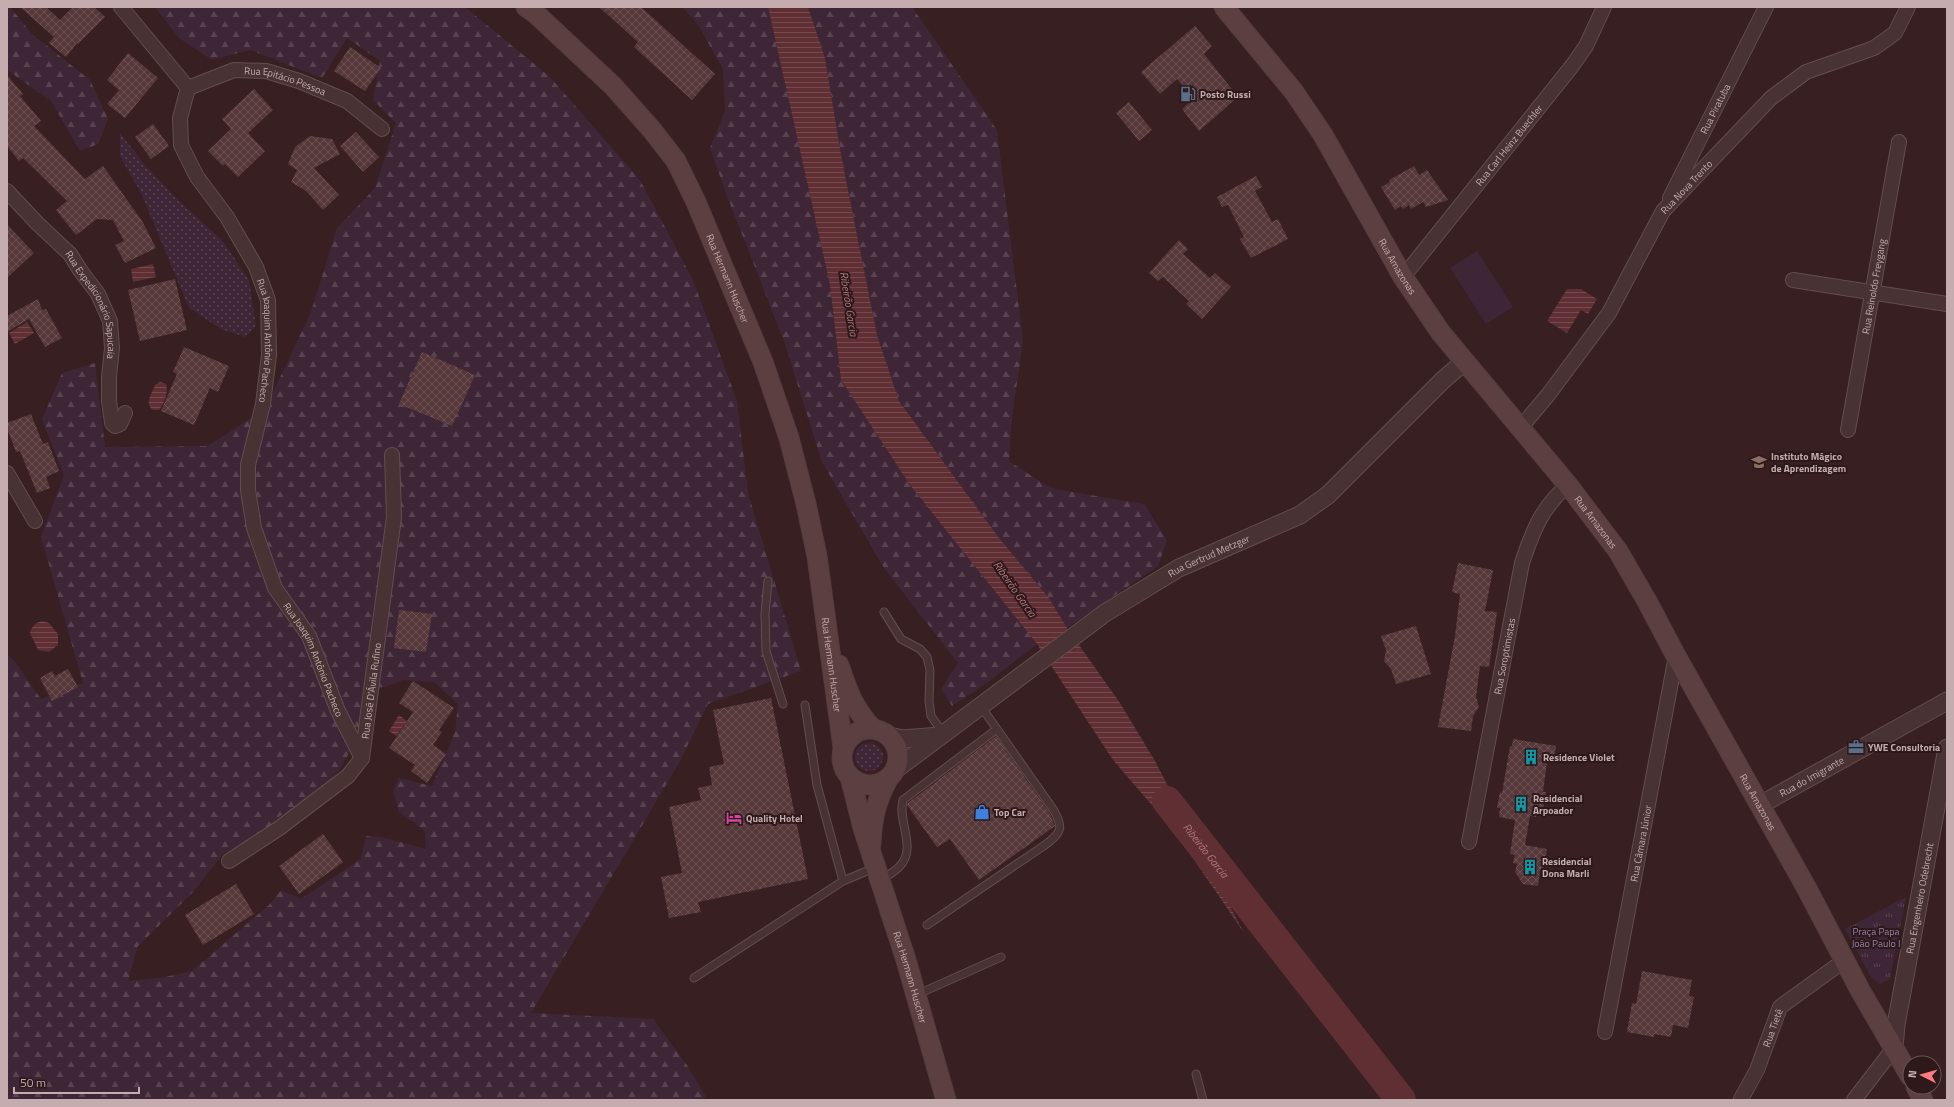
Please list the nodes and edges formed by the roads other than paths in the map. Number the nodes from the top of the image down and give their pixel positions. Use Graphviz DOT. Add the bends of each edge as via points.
graph roads {
  1 [pos="121,7"];
  2 [pos="526,7"];
  3 [pos="1224,7"];
  4 [pos="1604,7"];
  5 [pos="1766,7"];
  6 [pos="1908,7"];
  7 [pos="188,88"];
  8 [pos="382,128"];
  9 [pos="1899,142"];
  10 [pos="7,191"];
  11 [pos="1663,211"];
  12 [pos="1403,277"];
  13 [pos="1793,280"];
  14 [pos="1872,293"];
  15 [pos="1947,304"];
  16 [pos="1465,362"];
  17 [pos="125,413"];
  18 [pos="1521,427"];
  19 [pos="1848,430"];
  20 [pos="392,455"];
  21 [pos="7,473"];
  22 [pos="1568,485"];
  23 [pos="35,521"];
  24 [pos="768,581"];
  25 [pos="825,607"];
  26 [pos="884,612"];
  27 [pos="1676,656"];
  28 [pos="1947,701"];
  29 [pos="783,704"];
  30 [pos="805,705"];
  31 [pos="980,705"];
  32 [pos="872,728"];
  33 [pos="997,729"];
  34 [pos="942,735"];
  35 [pos="889,736"];
  36 [pos="843,747"];
  37 [pos="1947,748"];
  38 [pos="362,758"];
  39 [pos="891,774"];
  40 [pos="850,777"];
  41 [pos="1760,805"];
  42 [pos="1469,842"];
  43 [pos="229,862"];
  44 [pos="875,868"];
  45 [pos="843,881"];
  46 [pos="927,925"];
  47 [pos="1001,957"];
  48 [pos="1844,960"];
  49 [pos="694,978"];
  50 [pos="916,995"];
  51 [pos="1605,1032"];
  52 [pos="1894,1048"];
  53 [pos="1902,1062"];
  54 [pos="1196,1074"];
  55 [pos="1741,1099"];
  56 [pos="946,1100"];
  57 [pos="1203,1100"];
  58 [pos="1854,1100"];
  1 -- 7 [label="street"];
  2 -- 25 [label="main road, Rua Hermann Huscher" via="613,86 676,161 696,202 763,362 789,438 806,504"];
  3 -- 12 [label="main road, Rua Amazonas" via="1289,86 1323,135"];
  4 -- 12 [label="street, Rua Carl Heinz Buechler" via="1586,46 1572,66"];
  5 -- 11 [label="street, Rua Piratuba"];
  6 -- 11 [label="street, Rua Nova Trento" via="1895,33 1874,48 1806,72 1771,98"];
  7 -- 8 [label="street, Rua Epitácio Pessoa" via="234,70 266,71 299,81 347,101"];
  7 -- 38 [label="street, Rua Joaquim Antônio Pacheco" via="180,118 182,145 197,177 227,217 256,266 268,300 268,355 263,397 248,465 248,490 254,528 275,588 308,636 338,711"];
  9 -- 14 [label="street, Rua Reinoldo Freygang"];
  10 -- 17 [label="street, Rua Expedicionário Sapucaia" via="70,254 98,294 110,321 112,348 109,401 112,423 115,426 120,424"];
  11 -- 18 [label="street, Rua Nova Trento" via="1609,312"];
  12 -- 16 [label="main road, Rua Amazonas" via="1441,333"];
  13 -- 14 [label="street"];
  14 -- 15 [label="street"];
  14 -- 19 [label="street, Rua Reinoldo Freygang"];
  16 -- 18 [label="main road, Rua Amazonas"];
  16 -- 31 [label="street, Rua Gertrud Metzger" via="1443,380 1328,496 1306,511 1179,568 1105,613"];
  18 -- 22 [label="main road, Rua Amazonas"];
  20 -- 38 [label="street, Rua José D'Ávila Rufino" via="394,517"];
  21 -- 23 [label="street"];
  22 -- 27 [label="main road, Rua Amazonas" via="1618,551"];
  22 -- 42 [label="street, Rua Soroptimistas" via="1544,510 1532,533 1522,562"];
  24 -- 29 [label="lane" via="765,614 766,651"];
  25 -- 32 [label="main road, Rua Hermann Huscher" via="848,691 858,713"];
  25 -- 36 [label="main road, Rua Hermann Huscher" via="829,654"];
  26 -- 34 [label="lane" via="901,639 920,649 927,657 930,670 928,701 931,716"];
  27 -- 41 [label="main road, Rua Amazonas"];
  27 -- 51 [label="street, Rua Câmara Júnior"];
  28 -- 41 [label="street, Rua do Imigrante"];
  30 -- 45 [label="lane" via="817,785"];
  31 -- 33 [label="lane"];
  31 -- 34 [label="street, Rua Gertrud Metzger"];
  32 -- 35 [label="main road"];
  32 -- 36 [label="main road" via="854,733"];
  33 -- 44 [label="lane" via="903,800 901,813 908,851 906,858 899,867"];
  33 -- 46 [label="lane" via="1053,809 1060,822 1060,829 1057,836 1045,845"];
  34 -- 35 [label="street" via="903,739"];
  34 -- 39 [label="street, Rua Gertrud Metzger"];
  35 -- 39 [label="main road" via="896,746 898,758"];
  36 -- 40 [label="main road" via="841,758"];
  37 -- 52 [label="street, Rua Engenheiro Odebrecht" via="1896,1024"];
  38 -- 43 [label="street" via="348,776"];
  39 -- 40 [label="main road" via="873,786 864,785"];
  39 -- 44 [label="main road, Rua Hermann Huscher" via="877,799 872,827"];
  40 -- 44 [label="main road, Rua Hermann Huscher"];
  41 -- 48 [label="main road, Rua Amazonas"];
  44 -- 45 [label="lane"];
  44 -- 50 [label="main road, Rua Hermann Huscher"];
  45 -- 49 [label="lane"];
  47 -- 50 [label="lane"];
  48 -- 52 [label="main road, Rua Amazonas"];
  48 -- 55 [label="street, Rua Tietê" via="1780,1007 1757,1070"];
  50 -- 56 [label="main road, Rua Hermann Huscher"];
  52 -- 53 [label="main road, Rua Amazonas"];
  52 -- 58 [label="street"];
  54 -- 57 [label="lane"];
}
